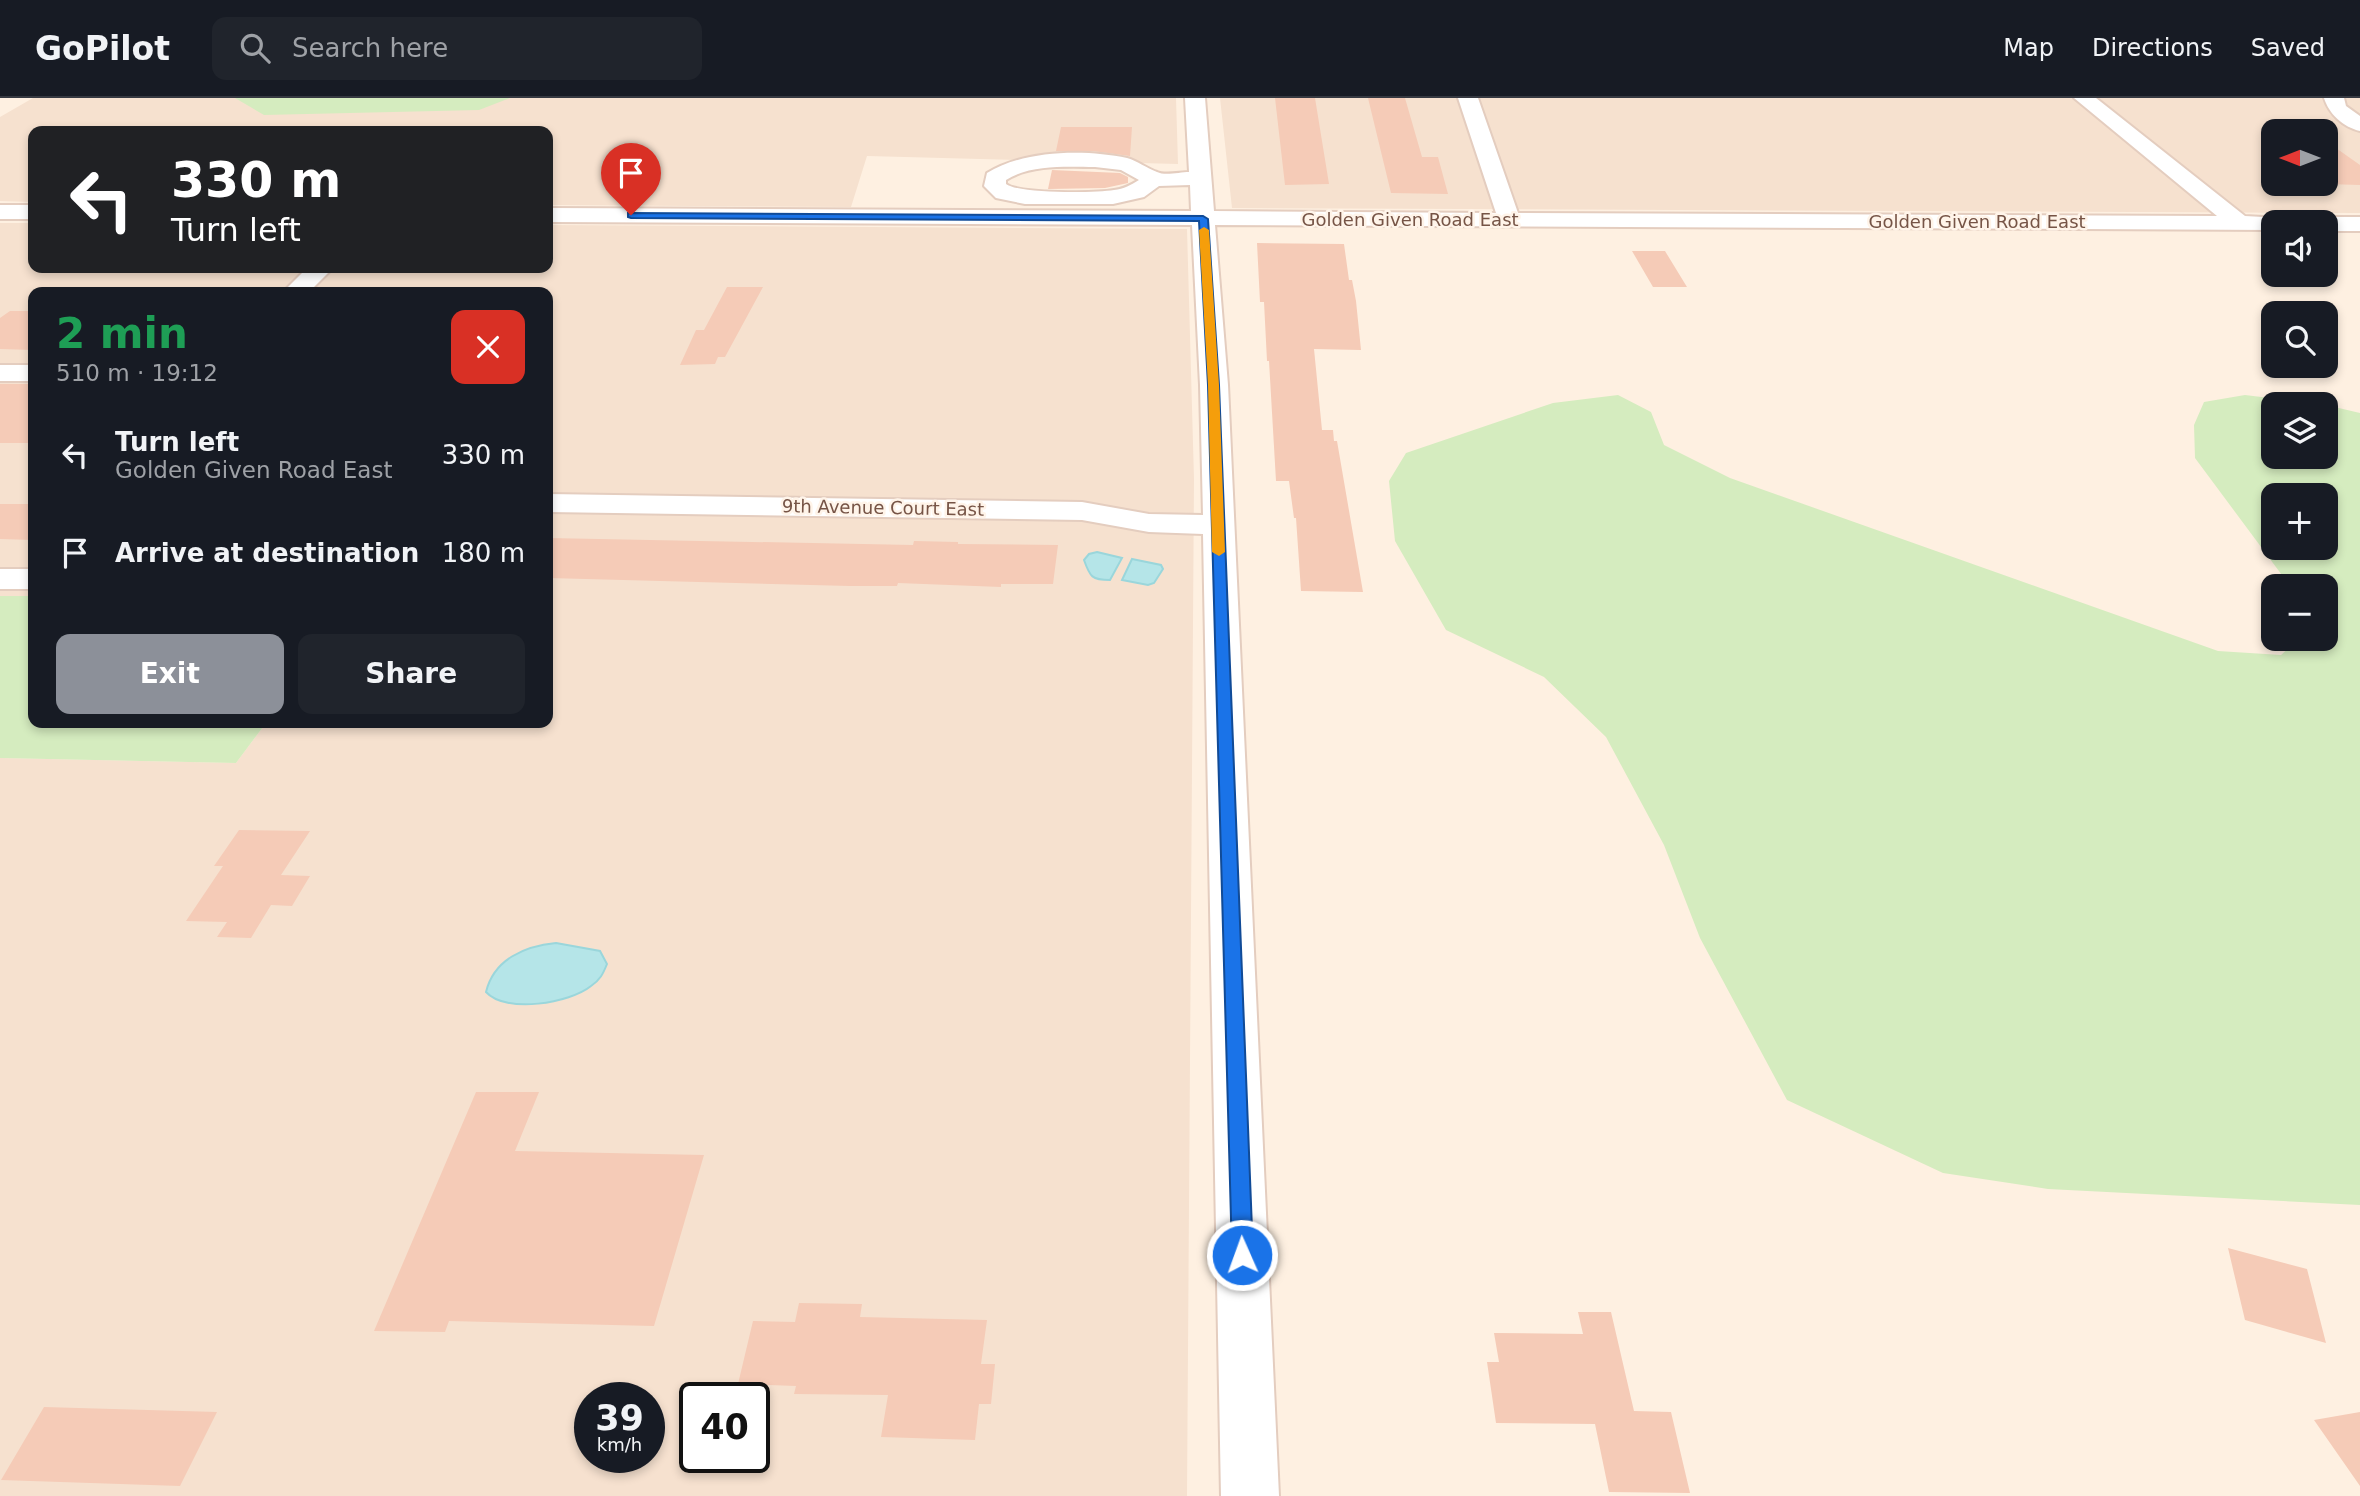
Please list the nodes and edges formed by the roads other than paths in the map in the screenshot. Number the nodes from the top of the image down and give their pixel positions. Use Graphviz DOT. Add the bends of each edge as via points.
graph roads {
  1 [pos="1195,98"];
  2 [pos="1468,98"];
  3 [pos="2084,98"];
  4 [pos="2334,98"];
  5 [pos="2360,125"];
  6 [pos="1200,178"];
  7 [pos="1154,180"];
  8 [pos="0,212"];
  9 [pos="28,212"];
  10 [pos="553,215"];
  11 [pos="1203,219"];
  12 [pos="1510,221"];
  13 [pos="2240,223"];
  14 [pos="2261,223"];
  15 [pos="2338,224"];
  16 [pos="2360,224"];
  17 [pos="316,273"];
  18 [pos="300,287"];
  19 [pos="0,373"];
  20 [pos="28,373"];
  21 [pos="553,503"];
  22 [pos="1218,525"];
  23 [pos="0,579"];
  24 [pos="28,579"];
  25 [pos="1250,1496"];
  1 -- 6 [label="street"];
  2 -- 12 [label="street"];
  3 -- 13 [label="street"];
  4 -- 5 [label="street" via="2337,109"];
  6 -- 7 [label="street"];
  6 -- 11 [label="street"];
  7 -- 7 [label="street" via="1136,192 1113,197 1025,197 995,186 1001,172 1045,162 1124,164"];
  8 -- 9 [label="street"];
  10 -- 11 [label="street, Golden Given Road East"];
  11 -- 12 [label="street, Golden Given Road East"];
  11 -- 22 [label="street"];
  12 -- 13 [label="street, Golden Given Road East"];
  13 -- 14 [label="street, Golden Given Road East"];
  15 -- 16 [label="street"];
  17 -- 18 [label="street"];
  19 -- 20 [label="street"];
  21 -- 22 [label="street, 9th Avenue Court East" via="1082,511 1149,523"];
  22 -- 25 [label="street"];
  23 -- 24 [label="street"];
}
